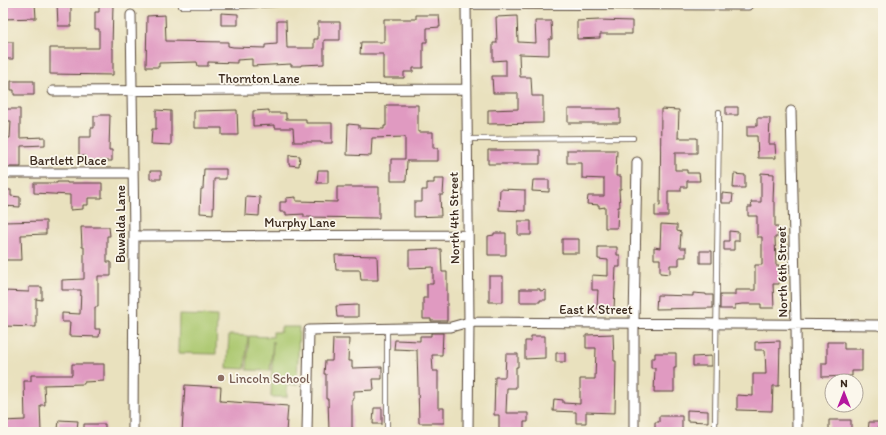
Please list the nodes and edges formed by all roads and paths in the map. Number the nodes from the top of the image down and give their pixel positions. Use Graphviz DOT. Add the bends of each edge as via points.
graph roads {
  1 [pos="181,3"];
  2 [pos="300,3"];
  3 [pos="436,3"];
  4 [pos="446,3"];
  5 [pos="466,3"];
  6 [pos="239,4"];
  7 [pos="748,5"];
  8 [pos="131,15"];
  9 [pos="466,89"];
  10 [pos="53,91"];
  11 [pos="132,92"];
  12 [pos="791,111"];
  13 [pos="719,112"];
  14 [pos="633,138"];
  15 [pos="466,139"];
  16 [pos="637,162"];
  17 [pos="3,173"];
  18 [pos="133,173"];
  19 [pos="467,235"];
  20 [pos="134,236"];
  21 [pos="469,322"];
  22 [pos="634,322"];
  23 [pos="716,324"];
  24 [pos="796,325"];
  25 [pos="883,327"];
  26 [pos="387,329"];
  27 [pos="133,432"];
  28 [pos="308,432"];
  29 [pos="387,432"];
  30 [pos="468,432"];
  31 [pos="634,432"];
  32 [pos="715,432"];
  33 [pos="797,432"];
  1 -- 6 [label="lane" via="181,6"];
  2 -- 6 [label="lane"];
  3 -- 4 [label="lane"];
  5 -- 7 [label="street"];
  5 -- 9 [label="street, North 4th Street"];
  8 -- 11 [label="street, Buwalda Lane"];
  9 -- 11 [label="street, Thornton Lane"];
  9 -- 15 [label="street, North 4th Street"];
  10 -- 11 [label="street, Thornton Lane"];
  11 -- 18 [label="street, Buwalda Lane"];
  12 -- 24 [label="street, North 6th Street"];
  13 -- 23 [label="lane"];
  14 -- 15 [label="lane"];
  15 -- 19 [label="street, North 4th Street"];
  16 -- 22 [label="street"];
  17 -- 18 [label="street, Bartlett Place"];
  18 -- 20 [label="street, Buwalda Lane"];
  19 -- 20 [label="street, Murphy Lane"];
  19 -- 21 [label="street, North 4th Street"];
  20 -- 27 [label="street, Buwalda Lane"];
  21 -- 22 [label="street, East K Street"];
  21 -- 26 [label="street, East K Street" via="451,327"];
  21 -- 30 [label="street, North 4th Street"];
  22 -- 23 [label="street, East K Street"];
  22 -- 31 [label="street"];
  23 -- 24 [label="street, East K Street"];
  23 -- 32 [label="lane"];
  24 -- 25 [label="street, East K Street"];
  24 -- 33 [label="street, North 6th Street"];
  26 -- 28 [label="street, East K Street" via="309,330"];
  26 -- 29 [label="lane"];
}
